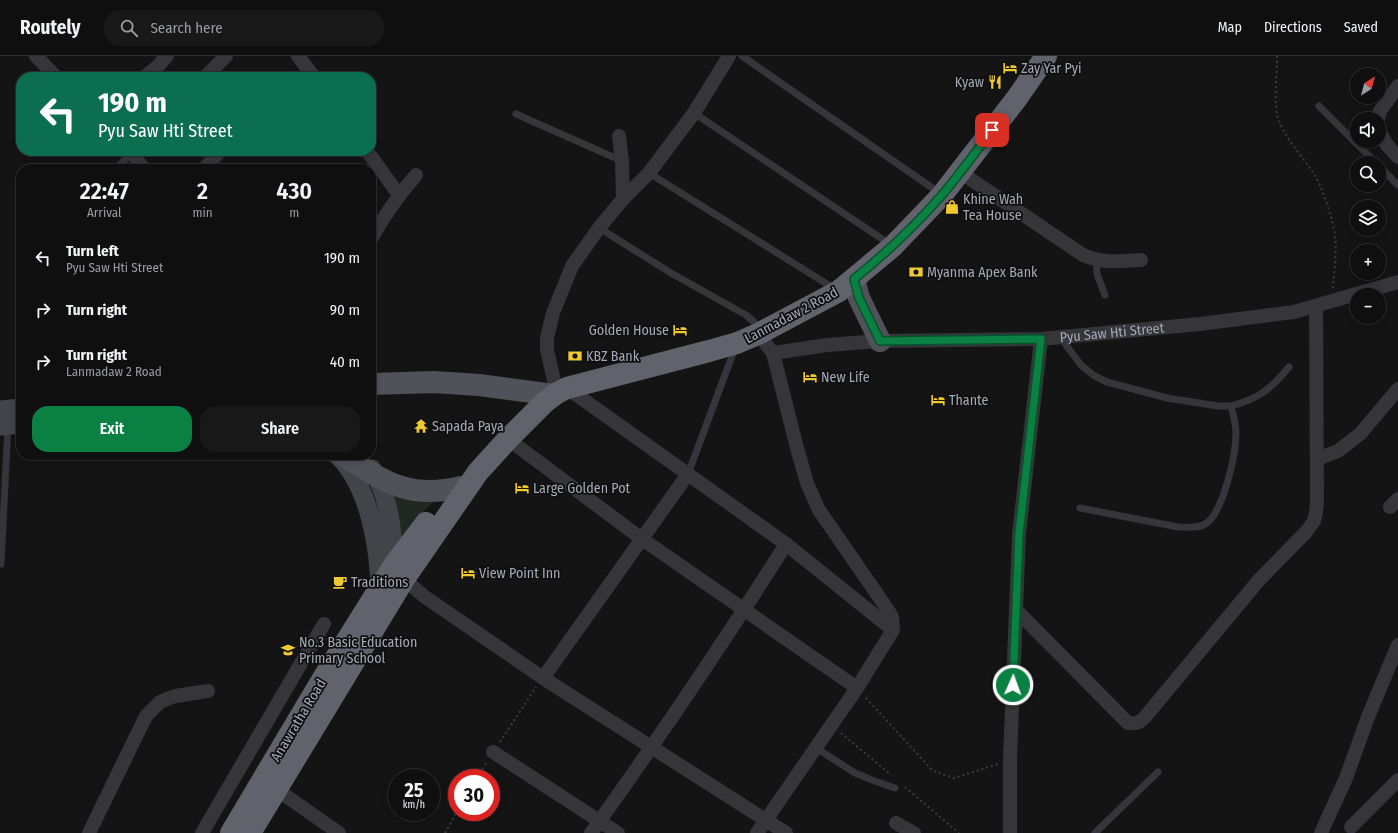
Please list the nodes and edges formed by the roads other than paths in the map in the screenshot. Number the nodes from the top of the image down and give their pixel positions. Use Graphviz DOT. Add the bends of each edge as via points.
graph roads {
  1 [pos="36,56"];
  2 [pos="167,56"];
  3 [pos="226,56"];
  4 [pos="298,56"];
  5 [pos="729,56"];
  6 [pos="742,56"];
  7 [pos="1046,56"];
  8 [pos="51,72"];
  9 [pos="152,72"];
  10 [pos="210,72"];
  11 [pos="310,72"];
  12 [pos="1398,86"];
  13 [pos="1319,106"];
  14 [pos="1380,112"];
  15 [pos="694,113"];
  16 [pos="516,114"];
  17 [pos="619,136"];
  18 [pos="1386,143"];
  19 [pos="127,156"];
  20 [pos="134,156"];
  21 [pos="216,156"];
  22 [pos="371,156"];
  23 [pos="1369,156"];
  24 [pos="1398,157"];
  25 [pos="622,161"];
  26 [pos="120,164"];
  27 [pos="140,164"];
  28 [pos="208,164"];
  29 [pos="649,172"];
  30 [pos="960,172"];
  31 [pos="1386,173"];
  32 [pos="416,175"];
  33 [pos="1398,185"];
  34 [pos="399,195"];
  35 [pos="942,195"];
  36 [pos="623,199"];
  37 [pos="599,228"];
  38 [pos="376,230"];
  39 [pos="893,246"];
  40 [pos="1096,260"];
  41 [pos="1141,260"];
  42 [pos="1398,282"];
  43 [pos="846,285"];
  44 [pos="1105,295"];
  45 [pos="1316,306"];
  46 [pos="758,334"];
  47 [pos="1060,337"];
  48 [pos="1041,339"];
  49 [pos="880,341"];
  50 [pos="737,343"];
  51 [pos="773,353"];
  52 [pos="1289,367"];
  53 [pos="376,384"];
  54 [pos="1398,389"];
  55 [pos="559,392"];
  56 [pos="1230,406"];
  57 [pos="10,417"];
  58 [pos="508,439"];
  59 [pos="1317,458"];
  60 [pos="341,460"];
  61 [pos="350,460"];
  62 [pos="365,460"];
  63 [pos="478,472"];
  64 [pos="688,474"];
  65 [pos="376,476"];
  66 [pos="460,487"];
  67 [pos="1080,508"];
  68 [pos="642,539"];
  69 [pos="786,544"];
  70 [pos="1,564"];
  71 [pos="399,572"];
  72 [pos="386,593"];
  73 [pos="744,610"];
  74 [pos="1016,610"];
  75 [pos="324,624"];
  76 [pos="893,630"];
  77 [pos="1397,649"];
  78 [pos="543,678"];
  79 [pos="857,688"];
  80 [pos="208,691"];
  81 [pos="652,748"];
  82 [pos="816,748"];
  83 [pos="493,752"];
  84 [pos="1158,772"];
  85 [pos="1398,780"];
  86 [pos="895,788"];
  87 [pos="276,789"];
  88 [pos="765,819"];
  89 [pos="600,821"];
  90 [pos="896,822"];
  91 [pos="1351,831"];
  92 [pos="89,833"];
  93 [pos="202,833"];
  94 [pos="231,833"];
  95 [pos="250,833"];
  96 [pos="339,833"];
  97 [pos="591,833"];
  98 [pos="618,833"];
  99 [pos="757,833"];
  100 [pos="786,833"];
  101 [pos="914,833"];
  102 [pos="1010,833"];
  103 [pos="1095,833"];
  104 [pos="1321,833"];
  1 -- 8 [label="street"];
  2 -- 9 [label="street"];
  3 -- 10 [label="street"];
  4 -- 11 [label="street"];
  5 -- 15 [label="street"];
  6 -- 35 [label="lane"];
  7 -- 30 [label="highway, Lanmadaw 2 Road"];
  12 -- 14 [label="street"];
  13 -- 23 [label="lane"];
  15 -- 29 [label="street"];
  15 -- 39 [label="lane"];
  16 -- 25 [label="lane"];
  17 -- 25 [label="street"];
  18 -- 24 [label="street"];
  19 -- 26 [label="lane"];
  20 -- 27 [label="street"];
  21 -- 28 [label="street"];
  22 -- 34 [label="street"];
  25 -- 36 [label="street"];
  29 -- 36 [label="street"];
  29 -- 43 [label="lane"];
  30 -- 35 [label="highway, Lanmadaw 2 Road"];
  30 -- 40 [label="street" via="1083,254"];
  31 -- 33 [label="lane"];
  32 -- 34 [label="street"];
  34 -- 38 [label="street"];
  35 -- 39 [label="highway, Lanmadaw 2 Road"];
  36 -- 37 [label="street"];
  37 -- 46 [label="lane" via="671,273 746,315 754,322"];
  37 -- 55 [label="street" via="572,266 553,313 547,350"];
  39 -- 43 [label="highway, Lanmadaw 2 Road"];
  40 -- 41 [label="street"];
  40 -- 44 [label="lane" via="1097,274"];
  42 -- 45 [label="street, Pyu Saw Hti Street"];
  43 -- 46 [label="highway, Lanmadaw 2 Road"];
  43 -- 49 [label="main road" via="859,298"];
  45 -- 47 [label="street, Pyu Saw Hti Street" via="1294,312 1200,324"];
  45 -- 59 [label="street"];
  46 -- 50 [label="highway, Lanmadaw 2 Road"];
  46 -- 51 [label="street"];
  47 -- 48 [label="street, Pyu Saw Hti Street"];
  47 -- 56 [label="lane" via="1081,365 1107,382 1167,398"];
  48 -- 49 [label="street, Pyu Saw Hti Street"];
  48 -- 74 [label="street" via="1019,534"];
  49 -- 51 [label="street, Pyu Saw Hti Street"];
  50 -- 55 [label="highway, Lanmadaw 2 Road"];
  50 -- 64 [label="lane"];
  51 -- 76 [label="street" via="807,483 819,510 888,610 892,617"];
  52 -- 56 [label="lane" via="1260,395"];
  53 -- 55 [label="main road" via="434,382"];
  54 -- 59 [label="street" via="1360,434 1338,450"];
  55 -- 58 [label="highway"];
  55 -- 64 [label="street"];
  56 -- 67 [label="lane" via="1236,432 1235,451 1227,485 1215,513 1207,523 1194,528 1178,527"];
  57 -- 70 [label="lane"];
  58 -- 63 [label="highway"];
  58 -- 68 [label="street"];
  59 -- 74 [label="street" via="1314,521 1259,580 1139,723 1128,723"];
  60 -- 72 [label="main road" via="352,473 361,491 373,528"];
  61 -- 65 [label="main road"];
  62 -- 65 [label="main road"];
  63 -- 66 [label="highway, Anawratha Road"];
  63 -- 71 [label="highway, Anawratha Road"];
  64 -- 68 [label="street"];
  64 -- 69 [label="street"];
  65 -- 66 [label="main road" via="402,488 418,491 437,492"];
  65 -- 71 [label="main road" via="384,492"];
  66 -- 71 [label="highway, Anawratha Road" via="428,521"];
  68 -- 73 [label="street"];
  68 -- 78 [label="street"];
  69 -- 73 [label="street"];
  69 -- 76 [label="street"];
  71 -- 72 [label="highway, Anawratha Road"];
  71 -- 78 [label="street" via="425,597"];
  72 -- 87 [label="highway, Anawratha Road" via="380,618"];
  72 -- 94 [label="highway, Anawratha Road" via="322,680"];
  73 -- 79 [label="street"];
  73 -- 81 [label="street"];
  74 -- 102 [label="street"];
  75 -- 93 [label="street"];
  76 -- 79 [label="street"];
  77 -- 104 [label="street" via="1346,778"];
  78 -- 81 [label="street"];
  79 -- 82 [label="street"];
  80 -- 92 [label="street" via="175,696 160,702 146,716"];
  81 -- 88 [label="street"];
  81 -- 89 [label="street"];
  82 -- 86 [label="lane" via="855,773"];
  82 -- 88 [label="street"];
  83 -- 89 [label="street"];
  84 -- 103 [label="lane"];
  85 -- 91 [label="street"];
  87 -- 95 [label="highway, Anawratha Road"];
  87 -- 96 [label="street"];
  88 -- 99 [label="street"];
  88 -- 100 [label="street"];
  89 -- 97 [label="street"];
  89 -- 98 [label="street"];
  90 -- 101 [label="street"];
}
